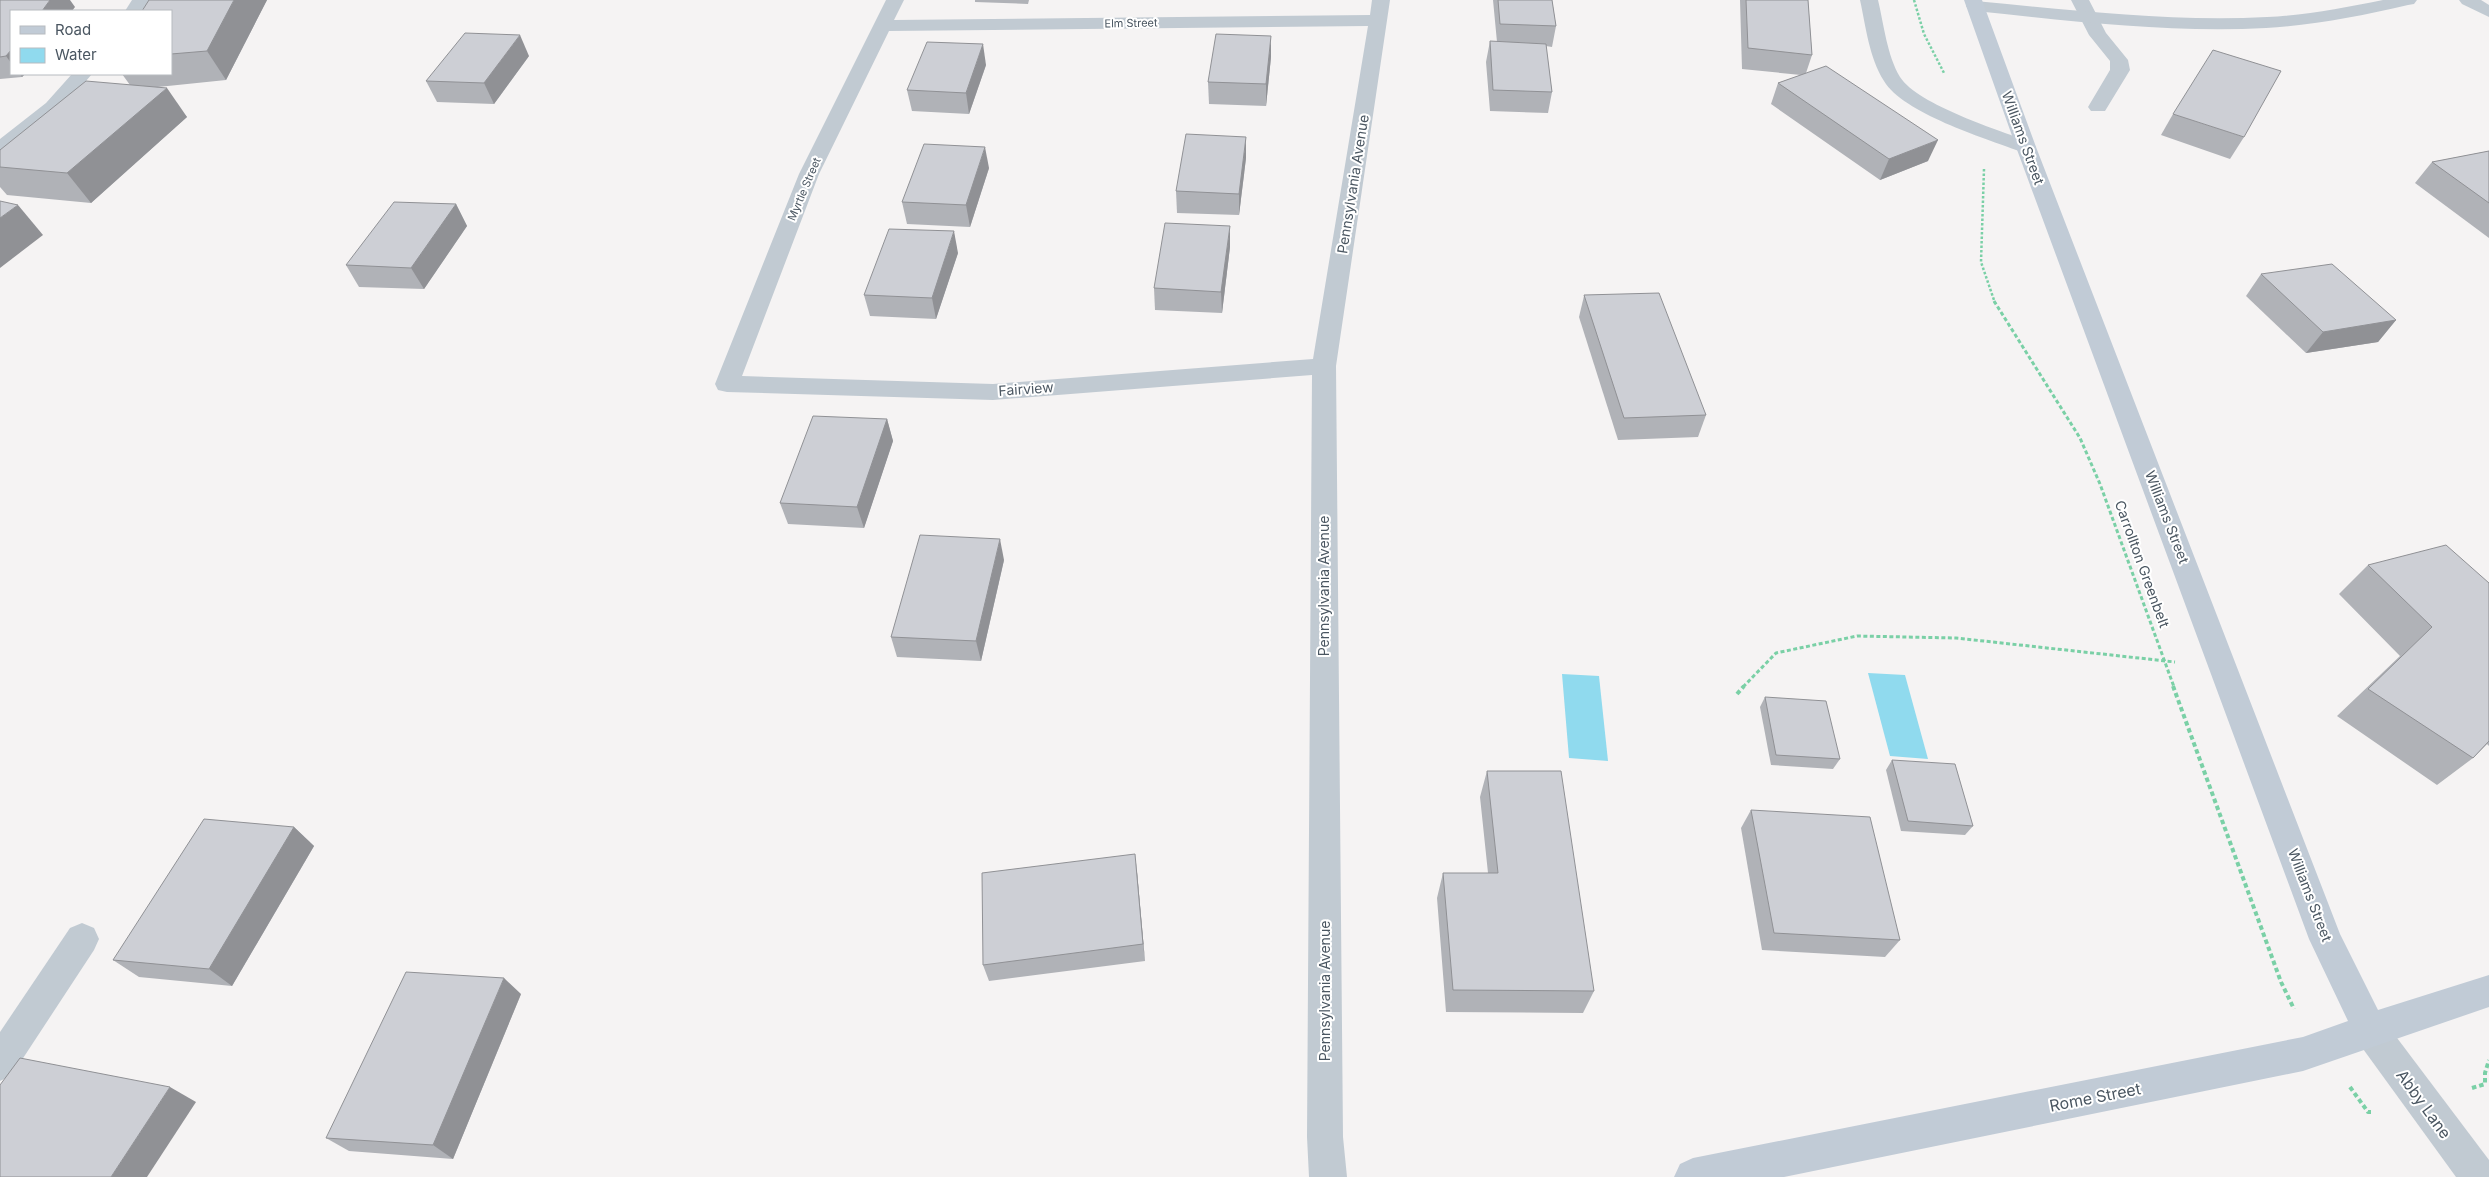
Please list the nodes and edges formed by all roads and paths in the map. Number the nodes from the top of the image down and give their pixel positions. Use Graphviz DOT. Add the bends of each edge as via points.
graph roads {
  1 [pos="895,0"];
  2 [pos="1869,0"];
  3 [pos="1914,0"];
  4 [pos="2408,0"];
  5 [pos="2468,0"];
  6 [pos="1974,3"];
  7 [pos="2084,8"];
  8 [pos="1380,10"];
  9 [pos="2489,12"];
  10 [pos="883,26"];
  11 [pos="81,75"];
  12 [pos="1946,75"];
  13 [pos="2098,107"];
  14 [pos="2026,147"];
  15 [pos="0,149"];
  16 [pos="1984,164"];
  17 [pos="1324,366"];
  18 [pos="727,384"];
  19 [pos="2126,657"];
  20 [pos="1738,694"];
  21 [pos="82,939"];
  22 [pos="2489,991"];
  23 [pos="2287,999"];
  24 [pos="2370,1030"];
  25 [pos="2489,1060"];
  26 [pos="0,1063"];
  27 [pos="2466,1089"];
  28 [pos="1328,1177"];
  29 [pos="1693,1177"];
  30 [pos="2480,1177"];
  1 -- 10 [label="street, Myrtle Street"];
  2 -- 14 [label="street" via="1894,84 1952,119"];
  3 -- 12 [label="path" via="1924,34"];
  4 -- 7 [label="street" via="2342,14 2245,24"];
  5 -- 9 [label="street"];
  6 -- 7 [label="street"];
  6 -- 14 [label="street, Williams Street"];
  7 -- 13 [label="street" via="2098,35 2119,60 2120,70"];
  8 -- 10 [label="street, Elm Street"];
  8 -- 17 [label="street, Pennsylvania Avenue"];
  10 -- 18 [label="street, Myrtle Street" via="809,174"];
  11 -- 15 [label="street" via="53,107"];
  14 -- 24 [label="street, Williams Street" via="2326,939"];
  16 -- 23 [label="path, Carrollton Greenbelt" via="1981,262 1991,297 2070,421 2100,484"];
  17 -- 18 [label="street, Fairview" via="993,392"];
  17 -- 28 [label="street, Pennsylvania Avenue" via="1325,1117"];
  19 -- 20 [label="path" via="1956,638 1857,636 1776,654"];
  21 -- 26 [label="street"];
  22 -- 24 [label="street, Rome Street"];
  24 -- 29 [label="street, Rome Street" via="2303,1054"];
  24 -- 30 [label="street, Abby Lane"];
  25 -- 27 [label="path" via="2485,1084"];
}
